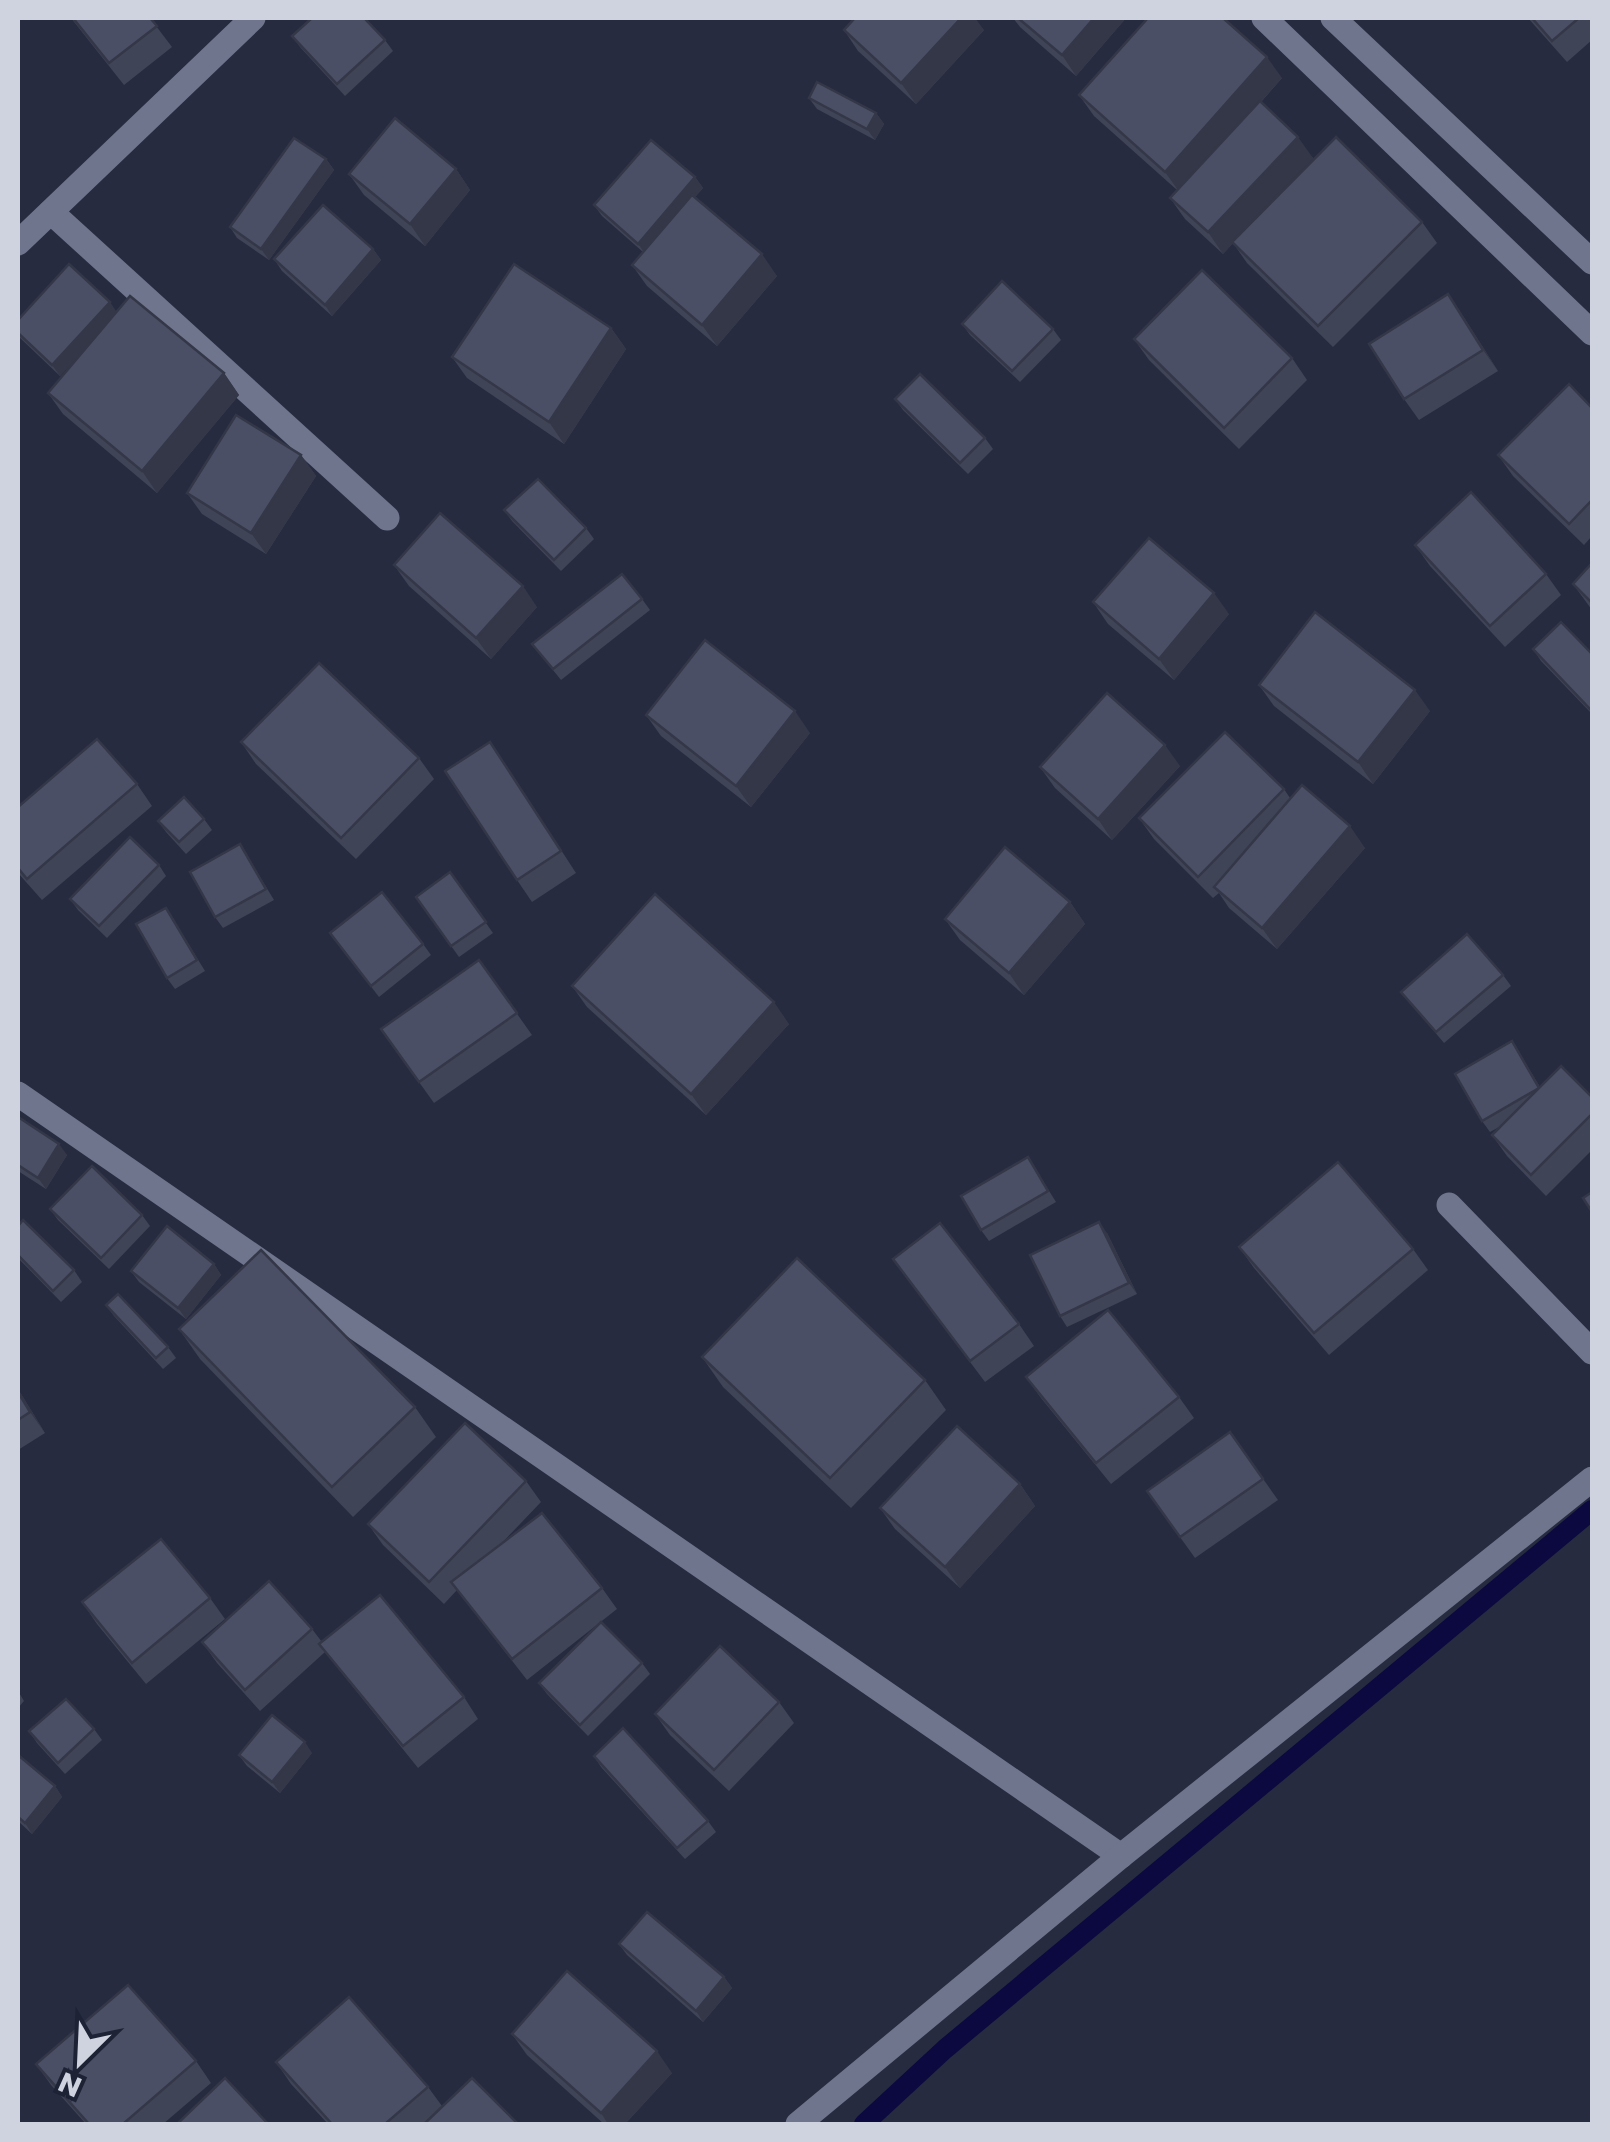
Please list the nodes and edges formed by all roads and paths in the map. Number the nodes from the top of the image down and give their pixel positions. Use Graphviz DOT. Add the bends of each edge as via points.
graph roads {
  1 [pos="253,18"];
  2 [pos="1264,18"];
  3 [pos="1333,18"];
  4 [pos="51,212"];
  5 [pos="18,243"];
  6 [pos="1592,262"];
  7 [pos="1592,333"];
  8 [pos="387,518"];
  9 [pos="18,1094"];
  10 [pos="1449,1205"];
  11 [pos="1592,1352"];
  12 [pos="1592,1479"];
  13 [pos="1120,1856"];
  14 [pos="798,2124"];
  1 -- 4 [label="street"];
  2 -- 7 [label="street"];
  3 -- 6 [label="street"];
  4 -- 5 [label="street"];
  4 -- 8 [label="street"];
  9 -- 13 [label="street"];
  10 -- 11 [label="street"];
  12 -- 13 [label="street"];
  13 -- 14 [label="street"];
}
